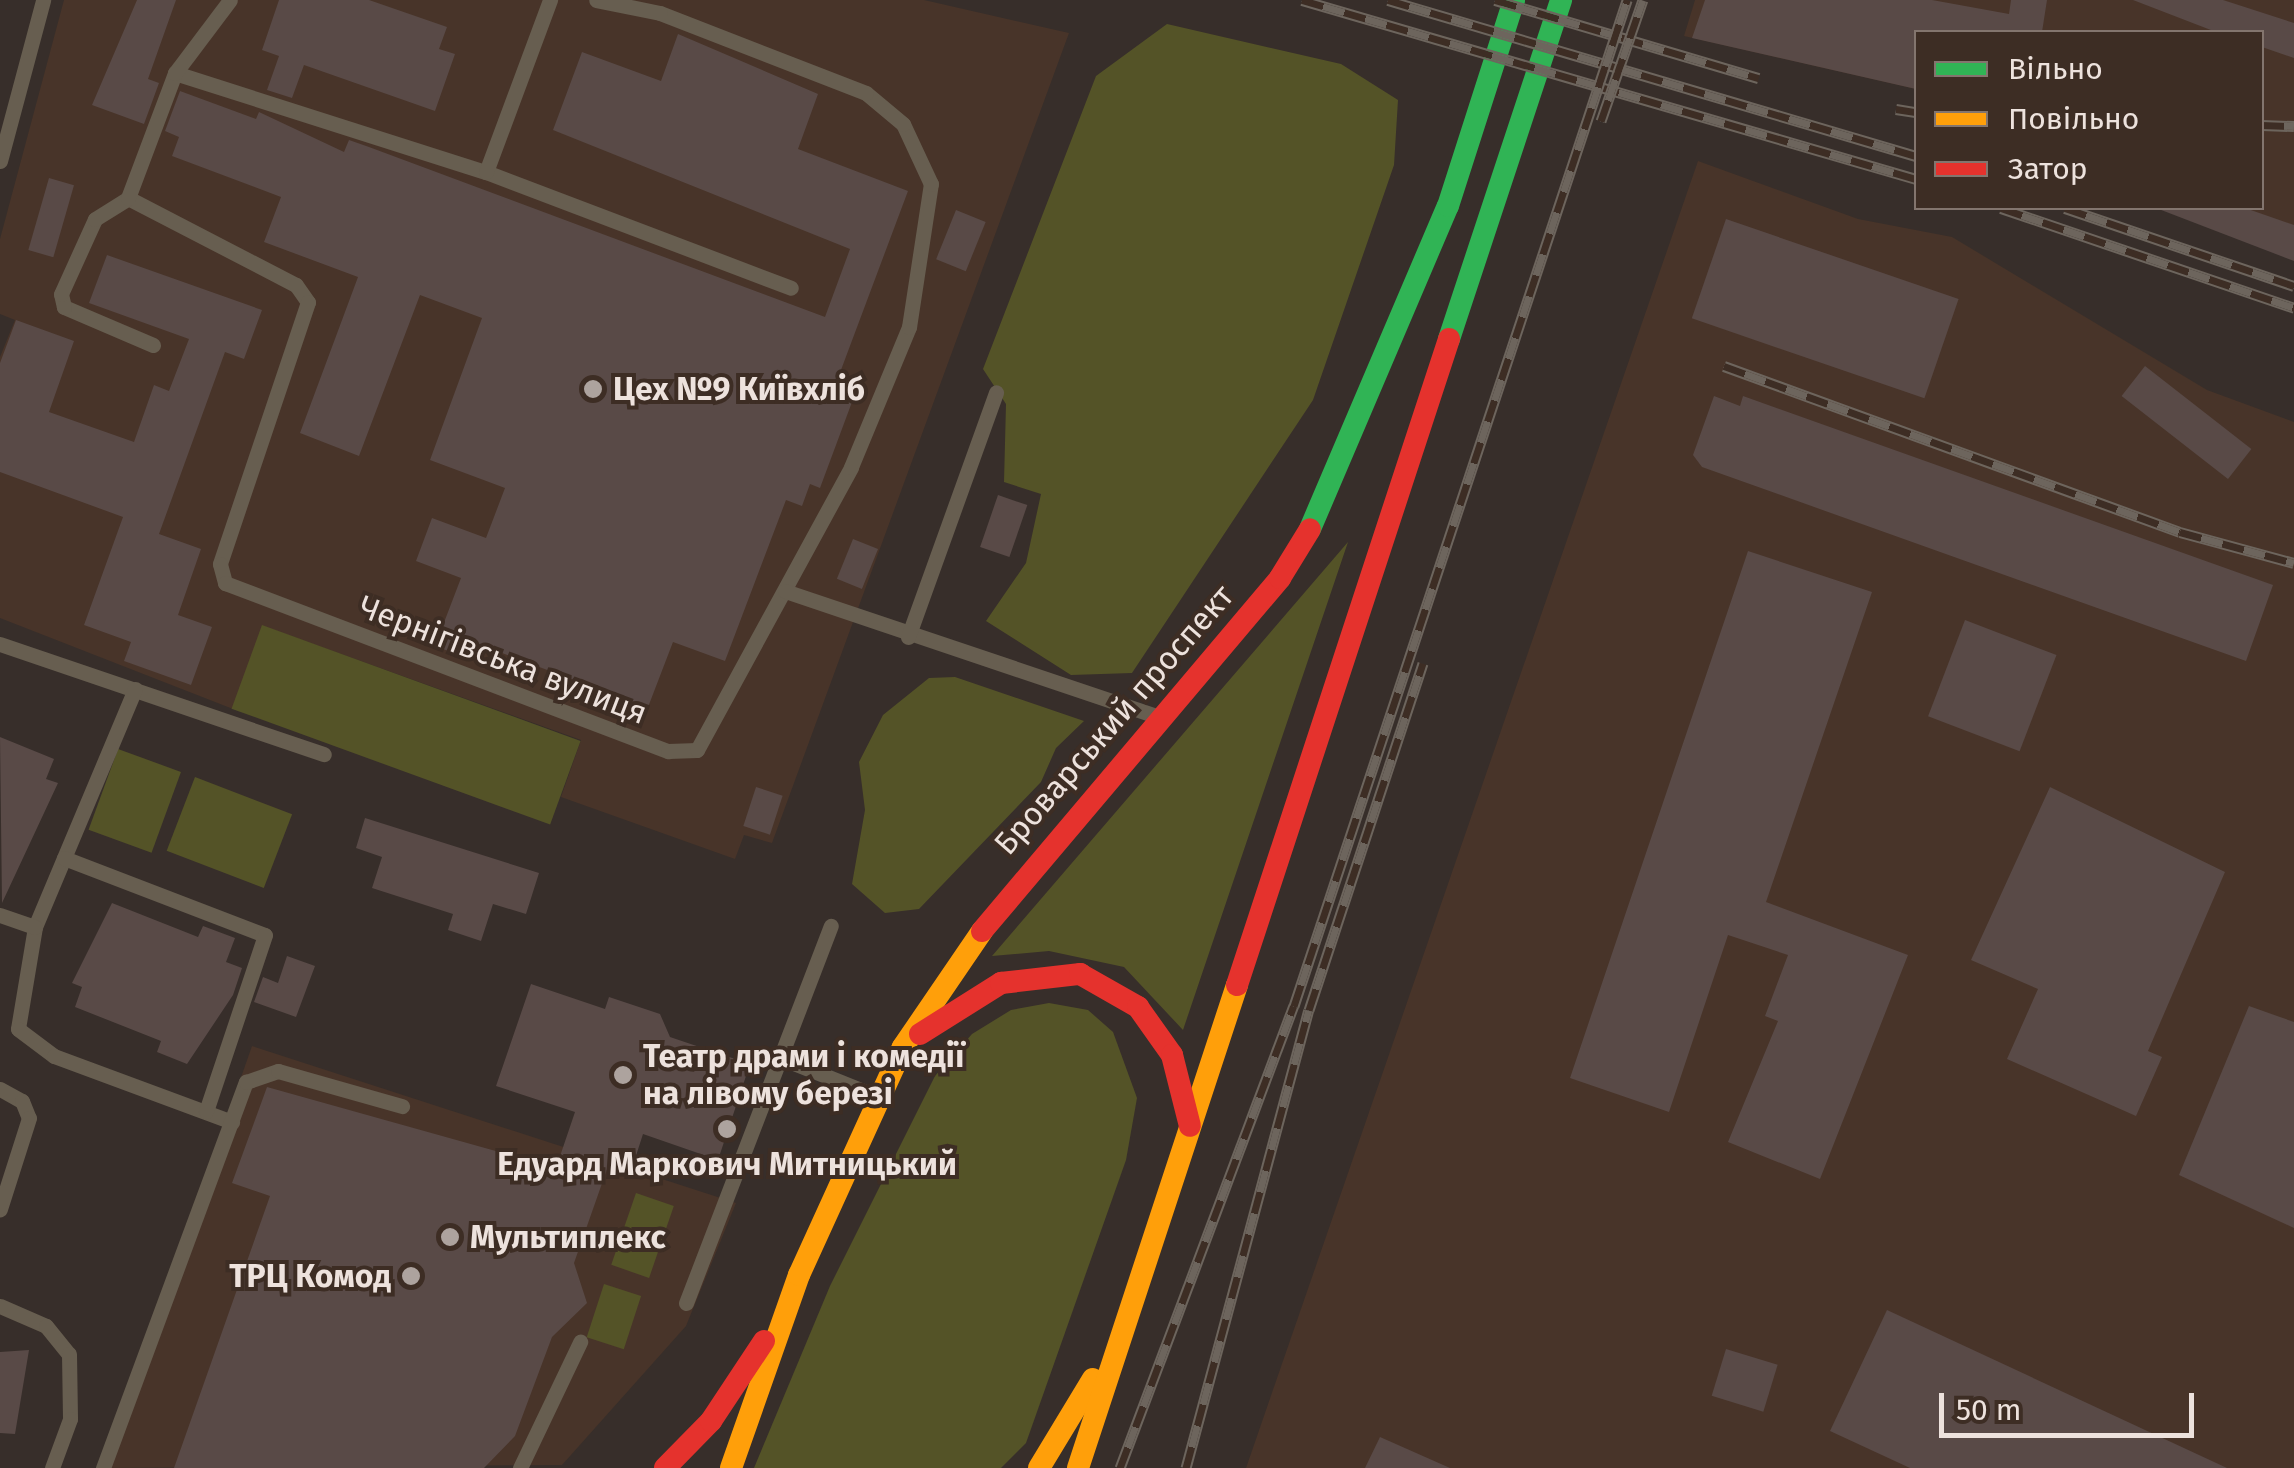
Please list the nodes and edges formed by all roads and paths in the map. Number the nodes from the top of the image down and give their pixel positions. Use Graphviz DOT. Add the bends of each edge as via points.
graph roads {
  1 [pos="42,0"];
  2 [pos="230,0"];
  3 [pos="550,0"];
  4 [pos="596,0"];
  5 [pos="1514,0"];
  6 [pos="1561,0"];
  7 [pos="175,72"];
  8 [pos="0,162"];
  9 [pos="486,172"];
  10 [pos="128,198"];
  11 [pos="792,288"];
  12 [pos="153,345"];
  13 [pos="996,392"];
  14 [pos="785,591"];
  15 [pos="908,637"];
  16 [pos="0,644"];
  17 [pos="135,688"];
  18 [pos="1162,717"];
  19 [pos="324,754"];
  20 [pos="64,858"];
  21 [pos="0,915"];
  22 [pos="831,926"];
  23 [pos="35,928"];
  24 [pos="903,1047"];
  25 [pos="781,1058"];
  26 [pos="0,1089"];
  27 [pos="876,1096"];
  28 [pos="402,1106"];
  29 [pos="206,1111"];
  30 [pos="232,1122"];
  31 [pos="1190,1126"];
  32 [pos="0,1209"];
  33 [pos="800,1275"];
  34 [pos="1138,1287"];
  35 [pos="686,1303"];
  36 [pos="0,1306"];
  37 [pos="580,1342"];
  38 [pos="52,1468"];
  39 [pos="104,1468"];
  40 [pos="520,1468"];
  41 [pos="665,1468"];
  42 [pos="731,1468"];
  43 [pos="1039,1468"];
  44 [pos="1078,1468"];
  1 -- 8 [label="lane"];
  2 -- 7 [label="lane"];
  3 -- 9 [label="lane"];
  4 -- 14 [label="lane" via="660,13 866,93 903,124 931,184 910,327 851,467"];
  5 -- 18 [label="main road, Броварський проспект" via="1448,206 1322,508 1280,578"];
  6 -- 31 [label="main road"];
  7 -- 9 [label="lane"];
  7 -- 10 [label="lane"];
  9 -- 11 [label="lane"];
  10 -- 12 [label="lane" via="89,229 60,301"];
  10 -- 14 [label="lane, Чернігівська вулиця" via="296,286 308,302 220,564 224,584 681,753 708,737"];
  13 -- 15 [label="lane"];
  14 -- 15 [label="lane"];
  15 -- 18 [label="lane"];
  16 -- 17 [label="lane"];
  17 -- 19 [label="lane"];
  17 -- 20 [label="lane"];
  18 -- 24 [label="main road, Броварський проспект" via="1017,880"];
  20 -- 23 [label="lane"];
  20 -- 29 [label="lane" via="264,935"];
  21 -- 23 [label="lane"];
  22 -- 25 [label="lane"];
  23 -- 29 [label="lane" via="15,1010 30,1044"];
  24 -- 27 [label="main road, Броварський проспект"];
  24 -- 31 [label="main road" via="1001,983 1080,974 1138,1007 1172,1055"];
  25 -- 27 [label="lane"];
  25 -- 35 [label="lane"];
  26 -- 32 [label="lane" via="29,1118"];
  27 -- 33 [label="main road, Броварський проспект"];
  28 -- 30 [label="lane" via="260,1070"];
  29 -- 30 [label="lane"];
  30 -- 39 [label="lane"];
  31 -- 34 [label="main road"];
  33 -- 41 [label="main road" via="754,1359"];
  33 -- 42 [label="main road, Броварський проспект"];
  34 -- 43 [label="main road"];
  34 -- 44 [label="main road"];
  36 -- 38 [label="lane" via="46,1326 69,1354 70,1419"];
  37 -- 40 [label="lane"];
}
